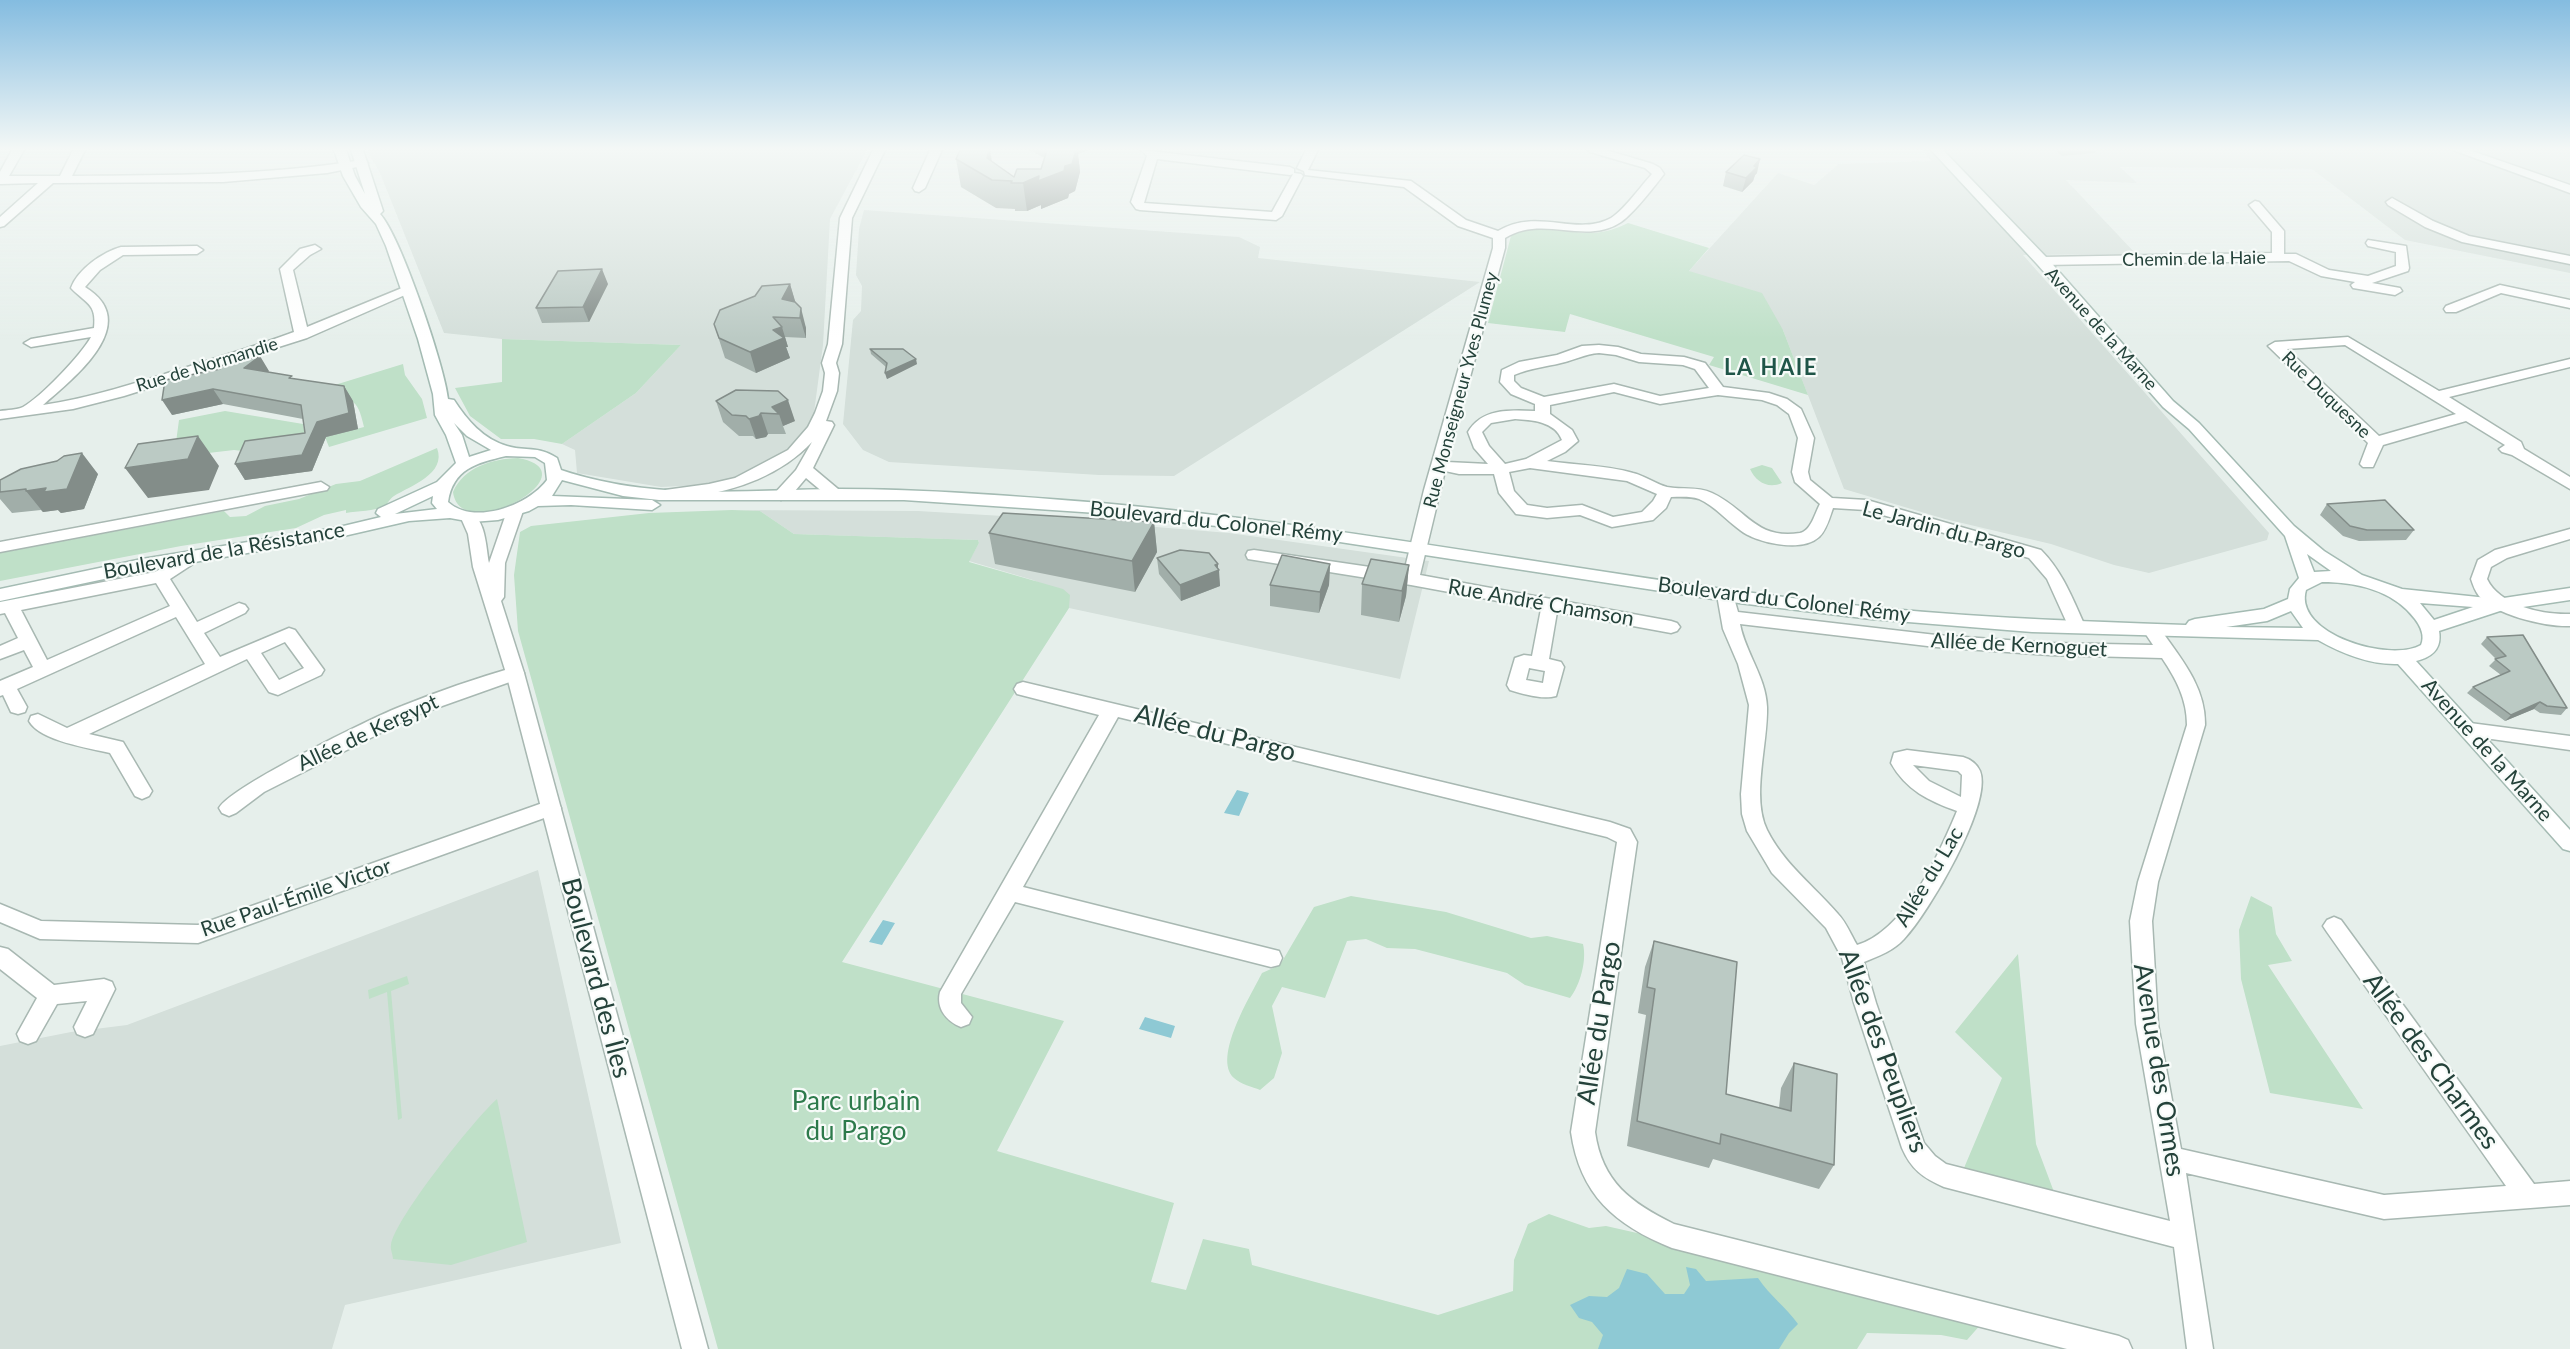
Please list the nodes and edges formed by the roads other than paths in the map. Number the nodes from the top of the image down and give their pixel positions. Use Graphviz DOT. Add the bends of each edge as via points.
graph roads {
  1 [pos="13,213"];
  2 [pos="373,213"];
  3 [pos="378,213"];
  4 [pos="848,213"];
  5 [pos="1235,213"];
  6 [pos="1278,213"];
  7 [pos="1448,213"];
  8 [pos="1623,213"];
  9 [pos="1999,213"];
  10 [pos="2004,213"];
  11 [pos="2263,213"];
  12 [pos="2410,213"];
  13 [pos="379,219"];
  14 [pos="0,223"];
  15 [pos="1499,236"];
  16 [pos="2372,243"];
  17 [pos="315,249"];
  18 [pos="197,250"];
  19 [pos="2279,258"];
  20 [pos="2570,260"];
  21 [pos="2046,261"];
  22 [pos="407,291"];
  23 [pos="2395,291"];
  24 [pos="2570,304"];
  25 [pos="2451,309"];
  26 [pos="100,331"];
  27 [pos="302,335"];
  28 [pos="31,343"];
  29 [pos="2570,363"];
  30 [pos="830,391"];
  31 [pos="1718,391"];
  32 [pos="440,394"];
  33 [pos="2437,396"];
  34 [pos="1542,409"];
  35 [pos="25,413"];
  36 [pos="0,415"];
  37 [pos="2462,417"];
  38 [pos="2376,442"];
  39 [pos="506,451"];
  40 [pos="1530,463"];
  41 [pos="2368,464"];
  42 [pos="464,465"];
  43 [pos="1439,465"];
  44 [pos="1501,469"];
  45 [pos="805,470"];
  46 [pos="556,473"];
  47 [pos="2570,484"];
  48 [pos="442,486"];
  49 [pos="321,487"];
  50 [pos="1666,492"];
  51 [pos="648,494"];
  52 [pos="837,494"];
  53 [pos="781,495"];
  54 [pos="534,501"];
  55 [pos="1014,503"];
  56 [pos="1828,503"];
  57 [pos="740,504"];
  58 [pos="515,511"];
  59 [pos="450,513"];
  60 [pos="469,518"];
  61 [pos="2288,530"];
  62 [pos="2570,534"];
  63 [pos="1419,546"];
  64 [pos="0,547"];
  65 [pos="1254,555"];
  66 [pos="193,556"];
  67 [pos="142,565"];
  68 [pos="160,578"];
  69 [pos="2356,578"];
  70 [pos="1411,579"];
  71 [pos="2308,580"];
  72 [pos="0,586"];
  73 [pos="2397,594"];
  74 [pos="2570,594"];
  75 [pos="1726,595"];
  76 [pos="2296,602"];
  77 [pos="4,603"];
  78 [pos="1550,604"];
  79 [pos="2502,604"];
  80 [pos="495,607"];
  81 [pos="178,609"];
  82 [pos="239,609"];
  83 [pos="1729,617"];
  84 [pos="2570,620"];
  85 [pos="1671,627"];
  86 [pos="2431,627"];
  87 [pos="2077,628"];
  88 [pos="2152,630"];
  89 [pos="192,631"];
  90 [pos="2322,634"];
  91 [pos="28,641"];
  92 [pos="250,650"];
  93 [pos="2166,652"];
  94 [pos="0,653"];
  95 [pos="2404,659"];
  96 [pos="1539,664"];
  97 [pos="216,666"];
  98 [pos="43,669"];
  99 [pos="515,673"];
  100 [pos="3,687"];
  101 [pos="1023,689"];
  102 [pos="18,707"];
  103 [pos="1112,711"];
  104 [pos="38,721"];
  105 [pos="2470,730"];
  106 [pos="67,736"];
  107 [pos="2570,743"];
  108 [pos="142,791"];
  109 [pos="1968,807"];
  110 [pos="229,808"];
  111 [pos="551,808"];
  112 [pos="2570,843"];
  113 [pos="1010,892"];
  114 [pos="0,914"];
  115 [pos="2334,926"];
  116 [pos="0,956"];
  117 [pos="1852,956"];
  118 [pos="1271,958"];
  119 [pos="50,995"];
  120 [pos="961,1017"];
  121 [pos="85,1027"];
  122 [pos="28,1034"];
  123 [pos="2172,1158"];
  124 [pos="2570,1193"];
  125 [pos="2528,1196"];
  126 [pos="2185,1237"];
  127 [pos="695,1349"];
  128 [pos="2119,1349"];
  129 [pos="2200,1349"];
  1 -- 14 [label="street"];
  2 -- 13 [label="street"];
  3 -- 13 [label="street"];
  4 -- 30 [label="street" via="835,344 841,362 832,374"];
  5 -- 6 [label="street" via="1276,216"];
  7 -- 15 [label="street" via="1462,223"];
  8 -- 15 [label="street" via="1611,225 1584,228 1526,223"];
  9 -- 21 [label="street, Avenue de la Marne"];
  10 -- 21 [label="street, Avenue de la Marne"];
  11 -- 19 [label="street, Chemin de la Haie" via="2278,231"];
  12 -- 20 [label="street" via="2466,239"];
  13 -- 22 [label="street"];
  15 -- 43 [label="street, Rue Monseigneur Yves Plumey" via="1499,248"];
  16 -- 19 [label="street" via="2402,249 2403,268 2369,280 2319,271 2291,257"];
  17 -- 27 [label="street" via="305,252 286,269"];
  18 -- 26 [label="street" via="121,251 81,280 78,288 101,309"];
  19 -- 21 [label="street, Chemin de la Haie"];
  19 -- 23 [label="street" via="2327,281"];
  21 -- 61 [label="street, Avenue de la Marne" via="2168,404 2194,426"];
  22 -- 27 [label="street, Rue de Normandie"];
  22 -- 32 [label="street"];
  24 -- 25 [label="street" via="2500,289"];
  26 -- 28 [label="street"];
  26 -- 35 [label="street" via="74,369"];
  27 -- 35 [label="street, Rue de Normandie" via="119,393"];
  29 -- 33 [label="street"];
  30 -- 45 [label="street" via="831,418"];
  30 -- 51 [label="street" via="815,429 793,453 776,464 722,486 695,492"];
  31 -- 34 [label="street" via="1660,400 1614,388 1566,398"];
  31 -- 34 [label="street" via="1700,366 1684,361 1582,350 1507,373 1507,382"];
  31 -- 56 [label="street" via="1764,396 1796,412 1806,438 1800,472 1803,482"];
  32 -- 39 [label="street" via="470,431"];
  32 -- 42 [label="street" via="442,415"];
  33 -- 37 [label="street, Rue Duquesne"];
  33 -- 38 [label="street, Rue Duquesne" via="2348,341 2276,346"];
  34 -- 40 [label="street" via="1567,433 1570,441"];
  34 -- 44 [label="street" via="1486,420 1477,426 1475,432 1482,448"];
  35 -- 36 [label="street, Rue de Normandie"];
  37 -- 38 [label="street"];
  37 -- 47 [label="street, Rue Duquesne" via="2504,448 2517,451"];
  38 -- 41 [label="street"];
  39 -- 42 [label="street"];
  39 -- 46 [label="street" via="539,453 552,461"];
  40 -- 44 [label="street"];
  40 -- 50 [label="street" via="1630,477"];
  42 -- 48 [label="street, Boulevard de la Résistance"];
  43 -- 44 [label="street"];
  43 -- 63 [label="street, Rue Monseigneur Yves Plumey"];
  44 -- 50 [label="street" via="1502,482 1514,503 1533,512 1582,510 1612,522 1632,519 1647,516"];
  45 -- 52 [label="street"];
  45 -- 53 [label="street" via="795,485"];
  46 -- 51 [label="street, Boulevard du Colonel Rémy" via="585,484"];
  46 -- 54 [label="street" via="553,482"];
  48 -- 59 [label="street" via="439,496"];
  48 -- 72 [label="street, Boulevard de la Résistance" via="364,520"];
  49 -- 64 [label="street"];
  50 -- 56 [label="street" via="1705,496 1758,534 1793,540 1814,533"];
  51 -- 53 [label="street, Boulevard du Colonel Rémy"];
  52 -- 53 [label="street, Boulevard du Colonel Rémy"];
  52 -- 55 [label="street, Boulevard du Colonel Rémy" via="943,495"];
  53 -- 57 [label="street, Boulevard du Colonel Rémy"];
  54 -- 57 [label="street, Boulevard du Colonel Rémy"];
  54 -- 58 [label="street"];
  55 -- 57 [label="street, Boulevard du Colonel Rémy"];
  55 -- 63 [label="street, Boulevard du Colonel Rémy" via="1161,513"];
  56 -- 87 [label="street, Le Jardin du Pargo" via="1877,508 2035,554 2047,565"];
  58 -- 60 [label="street"];
  58 -- 80 [label="street, Boulevard des Îles" via="497,563"];
  59 -- 60 [label="street, Boulevard de la Résistance"];
  59 -- 66 [label="street, Boulevard de la Résistance" via="416,515"];
  60 -- 80 [label="street, Boulevard des Îles"];
  61 -- 69 [label="street, Avenue de la Marne" via="2318,555"];
  61 -- 71 [label="street, Avenue de la Marne"];
  62 -- 79 [label="street" via="2501,554 2484,564 2480,579 2486,594"];
  63 -- 70 [label="street"];
  63 -- 75 [label="street, Boulevard du Colonel Rémy"];
  65 -- 70 [label="street, Boulevard du Colonel Rémy"];
  66 -- 67 [label="street, Boulevard de la Résistance"];
  66 -- 68 [label="street"];
  67 -- 68 [label="street" via="149,576"];
  67 -- 77 [label="street, Boulevard de la Résistance"];
  68 -- 77 [label="street"];
  68 -- 81 [label="street"];
  69 -- 71 [label="street" via="2329,576"];
  69 -- 73 [label="street"];
  70 -- 78 [label="street, Rue André Chamson"];
  71 -- 76 [label="street" via="2297,590"];
  73 -- 79 [label="street"];
  73 -- 86 [label="street"];
  74 -- 79 [label="street"];
  75 -- 83 [label="street, Allée des Peupliers"];
  75 -- 87 [label="street, Boulevard du Colonel Rémy" via="1924,619"];
  76 -- 88 [label="street, Boulevard du Colonel Rémy" via="2267,615"];
  76 -- 90 [label="street" via="2300,612"];
  77 -- 91 [label="street"];
  78 -- 85 [label="street, Rue André Chamson"];
  78 -- 96 [label="street"];
  79 -- 84 [label="street" via="2547,619"];
  79 -- 86 [label="street"];
  80 -- 99 [label="street, Boulevard des Îles"];
  81 -- 89 [label="street"];
  81 -- 98 [label="street"];
  82 -- 89 [label="street"];
  83 -- 93 [label="street, Allée de Kernoguet" via="1936,641"];
  83 -- 117 [label="street, Allée des Peupliers" via="1758,705 1751,794 1757,831 1779,867 1833,922"];
  86 -- 95 [label="street" via="2433,639 2428,648"];
  87 -- 88 [label="street, Boulevard du Colonel Rémy"];
  88 -- 90 [label="street, Boulevard du Colonel Rémy" via="2232,635"];
  88 -- 93 [label="street, Avenue des Ormes"];
  89 -- 97 [label="street"];
  90 -- 95 [label="street" via="2362,654"];
  91 -- 94 [label="street"];
  91 -- 98 [label="street"];
  92 -- 97 [label="street"];
  93 -- 123 [label="street, Avenue des Ormes" via="2192,694 2198,713 2148,882 2141,921 2147,1024"];
  95 -- 105 [label="street, Avenue de la Marne"];
  97 -- 106 [label="street"];
  98 -- 100 [label="street"];
  99 -- 110 [label="street, Allée de Kergypt" via="407,711 257,787"];
  99 -- 111 [label="street, Boulevard des Îles"];
  100 -- 102 [label="street"];
  101 -- 103 [label="street, Allée du Pargo"];
  103 -- 113 [label="street, Allée du Pargo"];
  103 -- 128 [label="street, Allée du Pargo" via="1135,713 1623,835 1627,842 1583,1132 1590,1170 1605,1191 1628,1212 1672,1236"];
  104 -- 106 [label="street"];
  105 -- 107 [label="street"];
  105 -- 112 [label="street, Avenue de la Marne"];
  106 -- 108 [label="street" via="116,747"];
  109 -- 117 [label="street, Allée du Lac" via="1950,850 1912,912 1888,942"];
  111 -- 114 [label="street, Rue Paul-Émile Victor" via="198,934 40,930"];
  111 -- 127 [label="street, Boulevard des Îles"];
  113 -- 118 [label="street"];
  113 -- 120 [label="street, Allée du Pargo" via="951,992 949,1003"];
  115 -- 125 [label="street, Allée des Charmes"];
  116 -- 119 [label="street"];
  117 -- 126 [label="street, Allée des Peupliers" via="1914,1148 1929,1169"];
  119 -- 121 [label="street" via="104,989"];
  119 -- 122 [label="street"];
  123 -- 125 [label="street" via="2384,1207"];
  123 -- 126 [label="street, Avenue des Ormes"];
  124 -- 125 [label="street"];
  126 -- 129 [label="street, Avenue des Ormes"];
}
